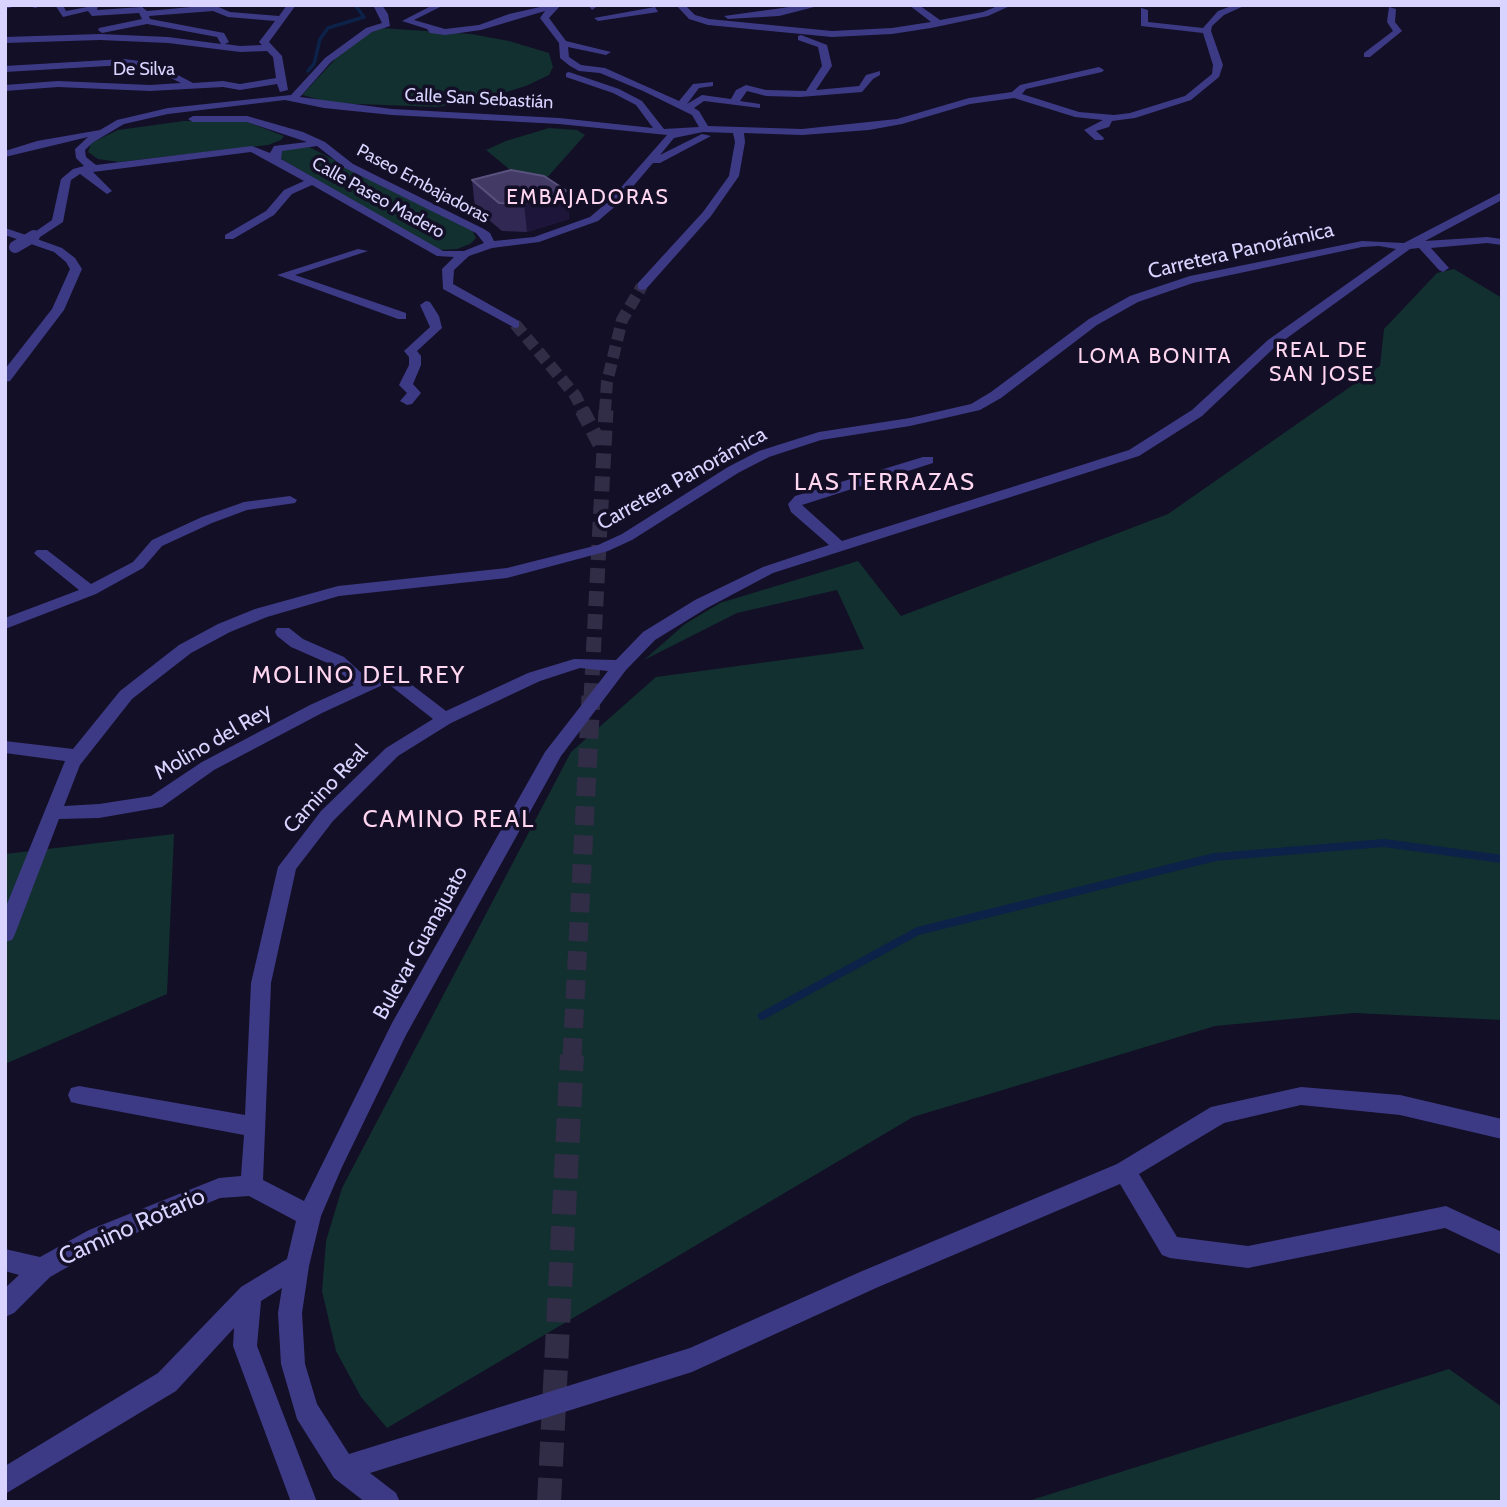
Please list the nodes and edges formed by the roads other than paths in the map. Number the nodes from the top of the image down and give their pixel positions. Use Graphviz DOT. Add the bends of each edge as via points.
graph roads {
  1 [pos="16,5"];
  2 [pos="29,5"];
  3 [pos="36,5"];
  4 [pos="59,5"];
  5 [pos="292,5"];
  6 [pos="378,5"];
  7 [pos="440,5"];
  8 [pos="648,5"];
  9 [pos="680,5"];
  10 [pos="818,5"];
  11 [pos="913,5"];
  12 [pos="1008,5"];
  13 [pos="1242,5"];
  14 [pos="5,6"];
  15 [pos="555,6"];
  16 [pos="215,7"];
  17 [pos="93,8"];
  18 [pos="1391,9"];
  19 [pos="1144,10"];
  20 [pos="692,17"];
  21 [pos="146,18"];
  22 [pos="598,18"];
  23 [pos="281,19"];
  24 [pos="938,23"];
  25 [pos="780,31"];
  26 [pos="1207,31"];
  27 [pos="826,34"];
  28 [pos="70,37"];
  29 [pos="5,40"];
  30 [pos="168,40"];
  31 [pos="563,43"];
  32 [pos="225,46"];
  33 [pos="267,48"];
  34 [pos="149,49"];
  35 [pos="606,52"];
  36 [pos="138,55"];
  37 [pos="1367,55"];
  38 [pos="127,62"];
  39 [pos="5,68"];
  40 [pos="1099,70"];
  41 [pos="877,74"];
  42 [pos="569,75"];
  43 [pos="283,80"];
  44 [pos="710,84"];
  45 [pos="200,85"];
  46 [pos="5,88"];
  47 [pos="809,93"];
  48 [pos="1015,95"];
  49 [pos="273,97"];
  50 [pos="295,97"];
  51 [pos="734,102"];
  52 [pos="757,106"];
  53 [pos="683,107"];
  54 [pos="1109,118"];
  55 [pos="109,129"];
  56 [pos="705,129"];
  57 [pos="734,130"];
  58 [pos="661,132"];
  59 [pos="299,134"];
  60 [pos="70,137"];
  61 [pos="1099,138"];
  62 [pos="321,144"];
  63 [pos="252,149"];
  64 [pos="5,154"];
  65 [pos="276,160"];
  66 [pos="647,166"];
  67 [pos="84,169"];
  68 [pos="312,181"];
  69 [pos="107,191"];
  70 [pos="1502,195"];
  71 [pos="1502,228"];
  72 [pos="5,231"];
  73 [pos="229,237"];
  74 [pos="1487,240"];
  75 [pos="1502,242"];
  76 [pos="490,244"];
  77 [pos="1414,246"];
  78 [pos="10,251"];
  79 [pos="362,251"];
  80 [pos="466,254"];
  81 [pos="1443,268"];
  82 [pos="642,286"];
  83 [pos="426,305"];
  84 [pos="402,316"];
  85 [pos="515,324"];
  86 [pos="5,378"];
  87 [pos="407,401"];
  88 [pos="928,460"];
  89 [pos="290,500"];
  90 [pos="840,547"];
  91 [pos="43,554"];
  92 [pos="90,591"];
  93 [pos="5,624"];
  94 [pos="283,632"];
  95 [pos="620,666"];
  96 [pos="366,686"];
  97 [pos="445,719"];
  98 [pos="5,747"];
  99 [pos="77,757"];
  100 [pos="51,813"];
  101 [pos="5,934"];
  102 [pos="79,1095"];
  103 [pos="256,1127"];
  104 [pos="1502,1129"];
  105 [pos="1125,1171"];
  106 [pos="251,1185"];
  107 [pos="309,1216"];
  108 [pos="1502,1244"];
  109 [pos="5,1260"];
  110 [pos="297,1266"];
  111 [pos="42,1269"];
  112 [pos="249,1295"];
  113 [pos="5,1305"];
  114 [pos="343,1469"];
  115 [pos="5,1481"];
  116 [pos="304,1502"];
  117 [pos="387,1502"];
  1 -- 14 [label="street"];
  2 -- 3 [label="street"];
  4 -- 17 [label="street" via="63,14"];
  5 -- 23 [label="street"];
  6 -- 50 [label="street" via="387,24 369,30 328,60"];
  7 -- 15 [label="street" via="405,21 445,32"];
  8 -- 22 [label="street" via="655,10"];
  9 -- 20 [label="street"];
  10 -- 20 [label="street" via="779,13"];
  10 -- 27 [label="street"];
  11 -- 24 [label="street"];
  12 -- 24 [label="street"];
  13 -- 26 [label="street" via="1212,19"];
  15 -- 31 [label="street" via="544,18"];
  16 -- 21 [label="street"];
  16 -- 23 [label="street" via="229,14"];
  17 -- 21 [label="street" via="142,10"];
  18 -- 37 [label="street" via="1391,22 1398,31"];
  19 -- 26 [label="street" via="1144,24"];
  20 -- 25 [label="street"];
  21 -- 28 [label="street"];
  21 -- 32 [label="street" via="222,35"];
  23 -- 33 [label="street" via="266,37"];
  24 -- 27 [label="street"];
  25 -- 27 [label="street"];
  25 -- 47 [label="street" via="822,45 827,66"];
  26 -- 54 [label="street" via="1218,65 1216,75 1188,98 1149,112"];
  28 -- 29 [label="street"];
  28 -- 30 [label="street"];
  30 -- 32 [label="street"];
  30 -- 34 [label="street"];
  31 -- 35 [label="street"];
  31 -- 53 [label="street" via="565,58 579,68 602,70"];
  32 -- 33 [label="street"];
  33 -- 43 [label="street" via="277,56"];
  36 -- 38 [label="street"];
  38 -- 39 [label="street"];
  38 -- 45 [label="street" via="152,65"];
  40 -- 48 [label="street" via="1023,87"];
  41 -- 47 [label="street" via="869,77 862,89"];
  42 -- 58 [label="street" via="639,103"];
  43 -- 45 [label="street, De Silva" via="240,87"];
  43 -- 49 [label="street" via="283,92"];
  44 -- 53 [label="street" via="696,86"];
  45 -- 46 [label="street, De Silva"];
  47 -- 51 [label="street" via="746,88"];
  48 -- 54 [label="street" via="1078,115"];
  48 -- 57 [label="street" via="969,101 869,127 802,132"];
  49 -- 50 [label="street, Calle San Sebastián"];
  49 -- 55 [label="street, Calle San Sebastián" via="194,107"];
  50 -- 58 [label="street, Calle San Sebastián" via="392,112"];
  51 -- 52 [label="street"];
  51 -- 53 [label="street" via="702,97"];
  53 -- 56 [label="street" via="695,113"];
  54 -- 61 [label="street" via="1105,125 1089,130"];
  55 -- 59 [label="street, Paseo Embajadoras" via="224,117"];
  55 -- 60 [label="street, Paseo Embajadoras"];
  55 -- 67 [label="street" via="80,149"];
  56 -- 57 [label="street"];
  56 -- 58 [label="street, Calle San Sebastián"];
  56 -- 66 [label="street" via="671,136"];
  57 -- 66 [label="street" via="710,134"];
  57 -- 82 [label="street" via="740,142 734,176 706,215"];
  58 -- 66 [label="street" via="652,144"];
  59 -- 62 [label="street, Paseo Embajadoras"];
  59 -- 63 [label="street, Calle Paseo Madero" via="285,143"];
  60 -- 64 [label="street, Paseo Embajadoras"];
  60 -- 67 [label="street"];
  62 -- 65 [label="street, Calle Paseo Madero" via="278,148"];
  62 -- 76 [label="street, Paseo Embajadoras" via="349,166 486,235"];
  63 -- 65 [label="street, Calle Paseo Madero"];
  63 -- 67 [label="street, Calle Paseo Madero"];
  65 -- 68 [label="street, Calle Paseo Madero"];
  66 -- 76 [label="street" via="594,219 535,240"];
  67 -- 69 [label="street"];
  67 -- 78 [label="street, bridge" via="66,179 57,222"];
  68 -- 73 [label="street" via="288,192 270,213"];
  68 -- 80 [label="street, Calle Paseo Madero" via="434,252"];
  70 -- 77 [label="street"];
  71 -- 74 [label="street" via="1495,229"];
  72 -- 86 [label="street" via="58,250 76,269 58,310"];
  74 -- 75 [label="street"];
  74 -- 77 [label="street"];
  76 -- 80 [label="street, Paseo Embajadoras"];
  77 -- 81 [label="street"];
  77 -- 90 [label="street, Bulevar Guanajuato" via="1272,343 1197,413 1134,453"];
  77 -- 99 [label="street, Carretera Panorámica" via="1362,244 1190,280 1134,299 1093,322 975,407 819,436 764,454 627,537 570,559 471,579 338,591 261,613 185,649 152,672 126,695"];
  79 -- 84 [label="street" via="284,275"];
  80 -- 85 [label="street" via="448,269 447,286"];
  83 -- 87 [label="street" via="436,328 410,351 415,365 406,385 414,393"];
  88 -- 90 [label="street" via="800,499 796,509"];
  89 -- 92 [label="street" via="244,506 207,520 157,543 138,565"];
  90 -- 95 [label="street, Bulevar Guanajuato" via="768,570 701,604 649,636"];
  91 -- 92 [label="street"];
  92 -- 93 [label="street"];
  94 -- 96 [label="street" via="338,661"];
  95 -- 97 [label="street, Camino Real" via="580,663 534,677"];
  95 -- 107 [label="street, Bulevar Guanajuato" via="554,752 399,1029"];
  96 -- 97 [label="street, Molino del Rey" via="389,676"];
  96 -- 100 [label="street, Molino del Rey" via="208,766 156,802"];
  97 -- 103 [label="street, Camino Real" via="392,752 327,816 287,867 261,983"];
  98 -- 99 [label="street"];
  99 -- 100 [label="street, Carretera Panorámica"];
  100 -- 101 [label="street, Carretera Panorámica"];
  102 -- 103 [label="street"];
  103 -- 106 [label="street, Camino Real"];
  104 -- 105 [label="street" via="1399,1105 1301,1096 1219,1114"];
  105 -- 108 [label="street" via="1170,1247 1248,1257 1446,1217"];
  105 -- 114 [label="street" via="692,1360"];
  106 -- 107 [label="street"];
  106 -- 111 [label="street, Camino Rotario" via="219,1188 189,1199 97,1238"];
  107 -- 110 [label="street, Bulevar Guanajuato"];
  109 -- 111 [label="street"];
  110 -- 112 [label="street"];
  110 -- 114 [label="street, Bulevar Guanajuato" via="290,1313 293,1364 306,1409"];
  111 -- 113 [label="street, Camino Rotario"];
  112 -- 115 [label="street" via="167,1382"];
  112 -- 116 [label="street" via="245,1346"];
  114 -- 117 [label="street, Bulevar Guanajuato"];
}
